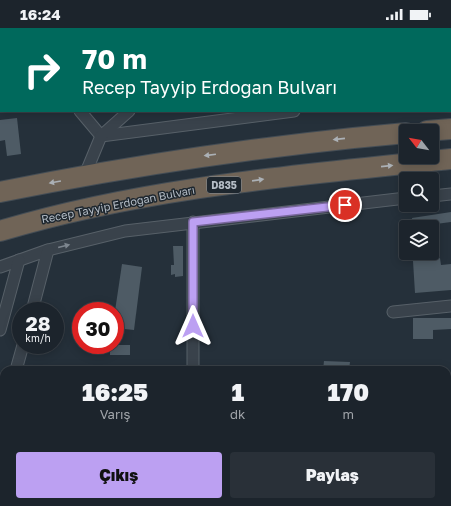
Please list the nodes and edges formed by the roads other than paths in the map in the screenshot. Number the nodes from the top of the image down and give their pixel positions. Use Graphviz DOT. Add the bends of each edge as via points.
graph roads {
  1 [pos="81,112"];
  2 [pos="128,112"];
  3 [pos="286,112"];
  4 [pos="451,129"];
  5 [pos="439,130"];
  6 [pos="399,134"];
  7 [pos="101,136"];
  8 [pos="451,159"];
  9 [pos="84,177"];
  10 [pos="1,192"];
  11 [pos="451,194"];
  12 [pos="439,195"];
  13 [pos="399,199"];
  14 [pos="193,222"];
  15 [pos="0,231"];
  16 [pos="48,250"];
  17 [pos="19,260"];
  18 [pos="0,267"];
  19 [pos="34,302"];
  20 [pos="451,306"];
  21 [pos="393,312"];
  22 [pos="0,330"];
  23 [pos="20,354"];
  24 [pos="17,366"];
  25 [pos="193,366"];
  1 -- 7 [label="street"];
  2 -- 7 [label="street"];
  3 -- 7 [label="street"];
  4 -- 5 [label="highway"];
  6 -- 9 [label="highway, one-way" via="189,158"];
  7 -- 9 [label="street"];
  15 -- 8 [label="highway, Recep Tayyip Erdoğan Bulvarı / D835, one-way" via="78,210 201,188"];
  9 -- 10 [label="highway, one-way"];
  11 -- 12 [label="street"];
  13 -- 14 [label="street"];
  16 -- 14 [label="street, one-way" via="125,231"];
  14 -- 25 [label="street"];
  16 -- 17 [label="street"];
  16 -- 19 [label="street"];
  17 -- 18 [label="street"];
  17 -- 22 [label="street"];
  20 -- 21 [label="street"];
  23 -- 24 [label="street"];
}
